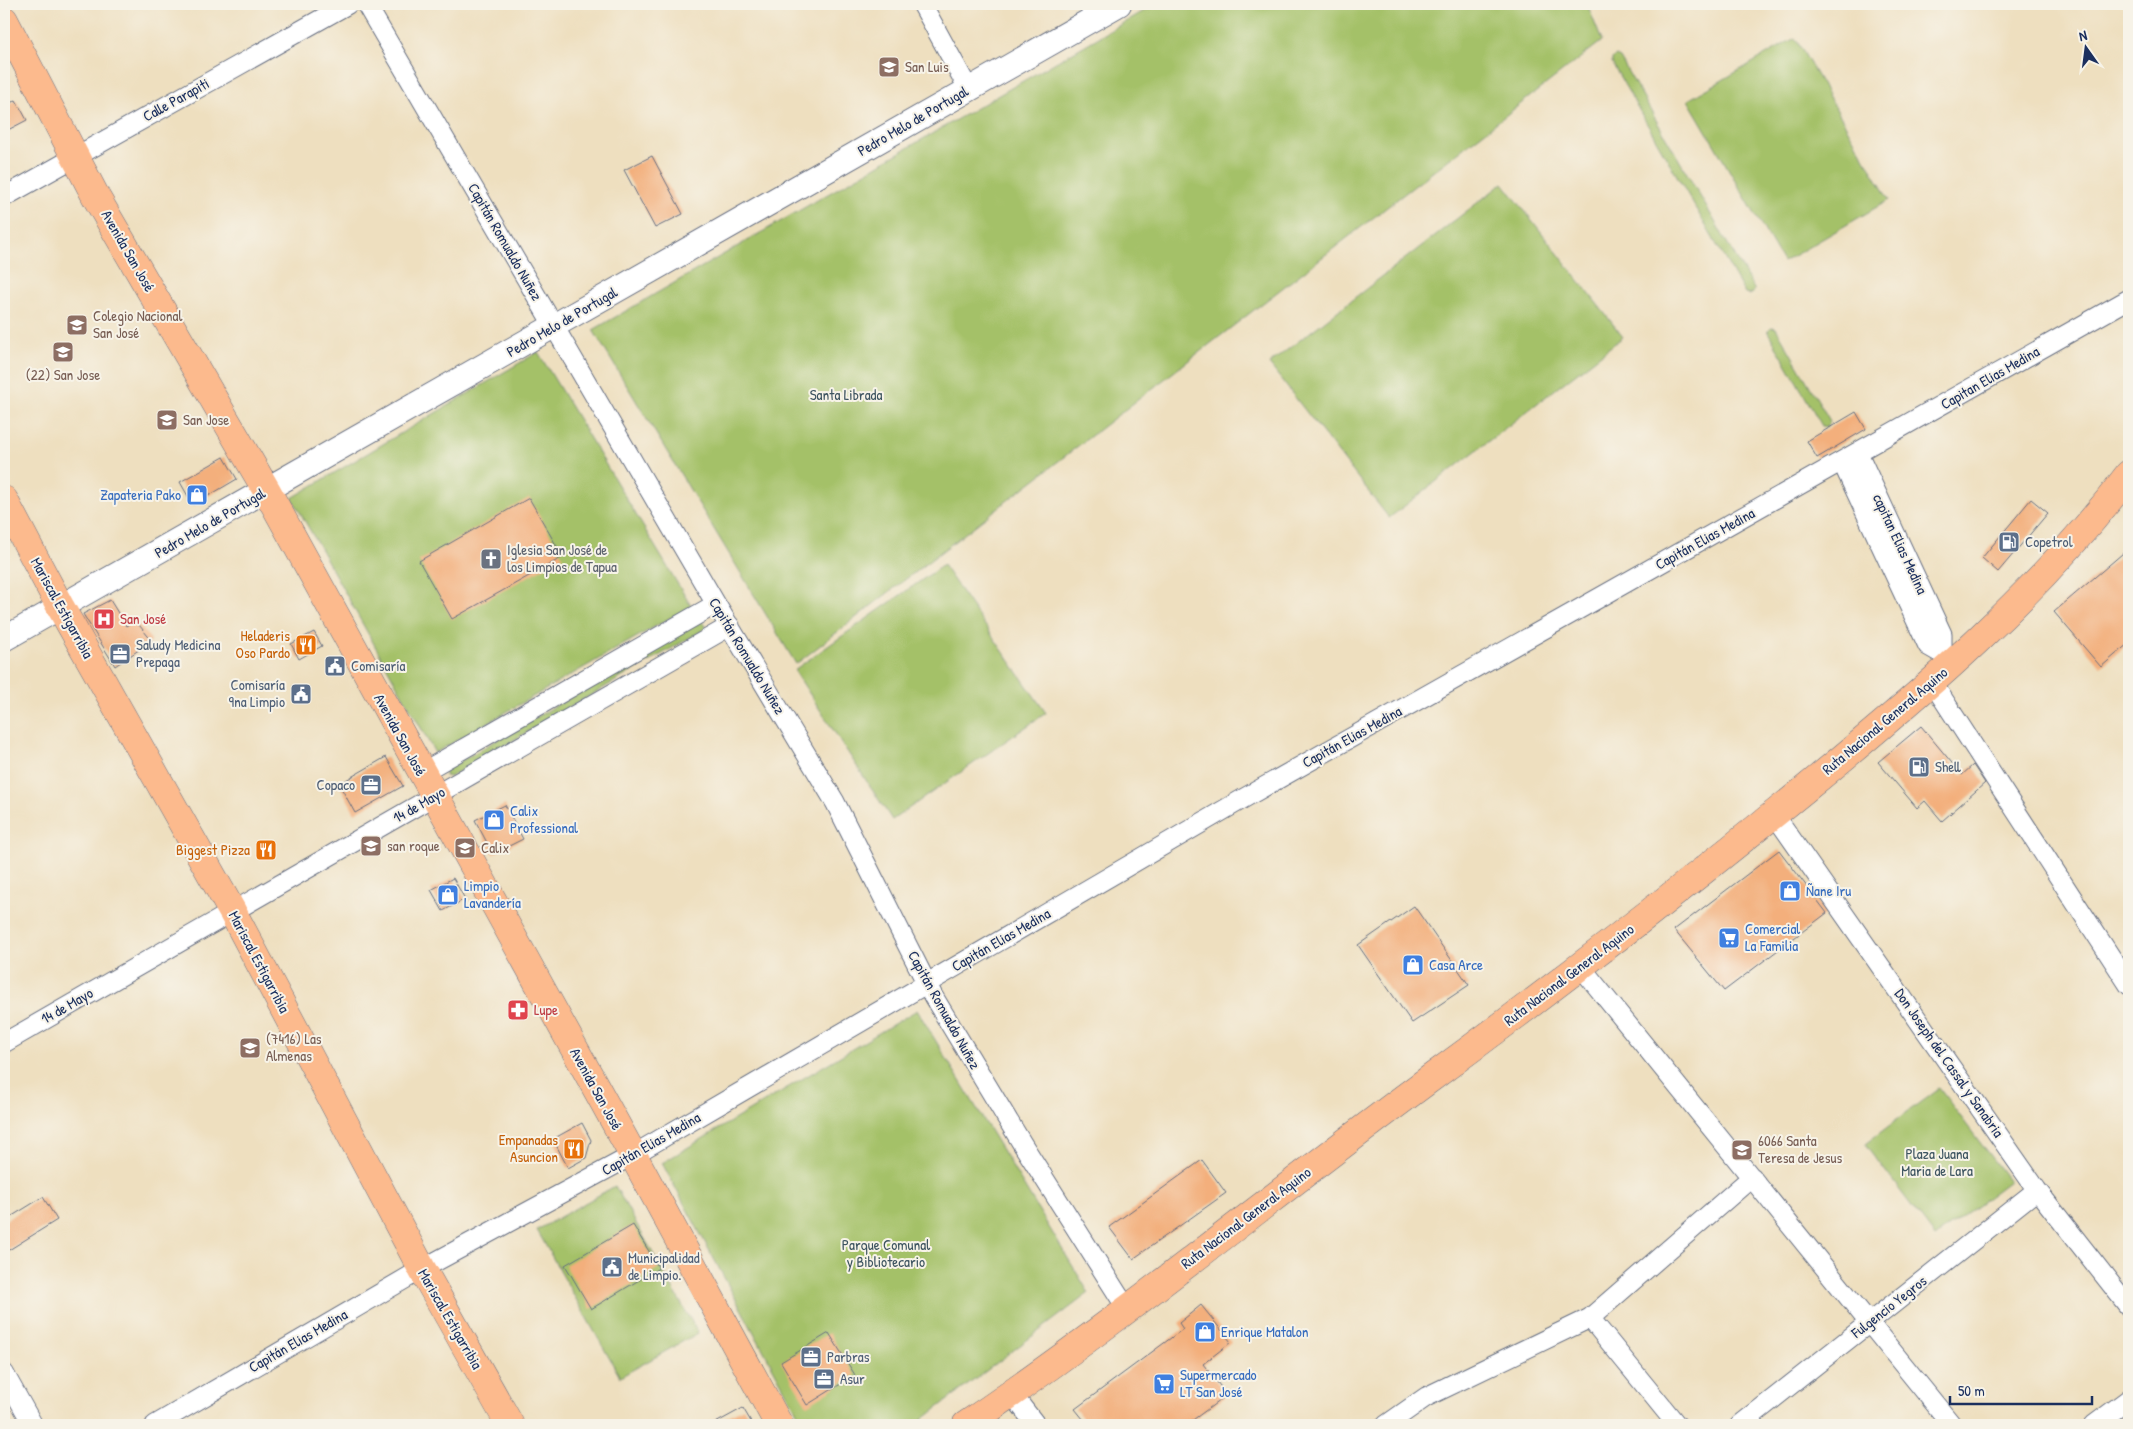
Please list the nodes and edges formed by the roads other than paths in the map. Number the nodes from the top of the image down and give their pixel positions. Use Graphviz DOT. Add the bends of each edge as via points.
graph roads {
  1 [pos="348,4"];
  2 [pos="366,4"];
  3 [pos="922,4"];
  4 [pos="1119,4"];
  5 [pos="4,20"];
  6 [pos="969,90"];
  7 [pos="75,156"];
  8 [pos="4,197"];
  9 [pos="2129,299"];
  10 [pos="554,326"];
  11 [pos="1850,457"];
  12 [pos="2129,474"];
  13 [pos="267,491"];
  14 [pos="4,500"];
  15 [pos="716,604"];
  16 [pos="60,608"];
  17 [pos="730,626"];
  18 [pos="4,639"];
  19 [pos="1941,668"];
  20 [pos="428,785"];
  21 [pos="1774,814"];
  22 [pos="232,911"];
  23 [pos="1581,967"];
  24 [pos="926,983"];
  25 [pos="2129,985"];
  26 [pos="4,1043"];
  27 [pos="633,1155"];
  28 [pos="1752,1177"];
  29 [pos="2037,1190"];
  30 [pos="422,1269"];
  31 [pos="2129,1308"];
  32 [pos="1127,1309"];
  33 [pos="1590,1318"];
  34 [pos="1870,1322"];
  35 [pos="4,1373"];
  36 [pos="1012,1394"];
  37 [pos="2129,1399"];
  38 [pos="33,1425"];
  39 [pos="155,1425"];
  40 [pos="510,1425"];
  41 [pos="779,1425"];
  42 [pos="966,1425"];
  43 [pos="1036,1425"];
  44 [pos="1386,1425"];
  45 [pos="1677,1425"];
  46 [pos="1740,1425"];
  47 [pos="1952,1425"];
  48 [pos="2094,1425"];
  1 -- 7 [label="street, Calle Parapiti"];
  2 -- 10 [label="street, Capitán Romualdo Nuñez"];
  3 -- 6 [label="street"];
  4 -- 6 [label="street, Pedro Melo de Portugal"];
  5 -- 7 [label="main road, Avenida San José"];
  6 -- 10 [label="street, Pedro Melo de Portugal"];
  7 -- 8 [label="street, Calle Parapiti"];
  7 -- 13 [label="main road, Avenida San José"];
  9 -- 11 [label="street, Capitan Elias Medina"];
  10 -- 13 [label="street, Pedro Melo de Portugal"];
  10 -- 15 [label="street, Capitán Romualdo Nuñez"];
  11 -- 19 [label="street, Capitan Elias Medina" via="1928,646"];
  11 -- 19 [label="street, capitan Elias Medina" via="1942,634"];
  11 -- 24 [label="street, Capitán Elias Medina"];
  12 -- 19 [label="main road, Ruta Nacional General Aquino" via="2063,556"];
  13 -- 16 [label="street, Pedro Melo de Portugal"];
  13 -- 20 [label="main road, Avenida San José"];
  14 -- 16 [label="main road, Mariscal Estigarribia"];
  15 -- 17 [label="street, Capitán Romualdo Nuñez"];
  15 -- 20 [label="street, 14 de Mayo"];
  16 -- 18 [label="street, Pedro Melo de Portugal"];
  16 -- 22 [label="main road, Mariscal Estigarribia"];
  17 -- 20 [label="street, 14 de Mayo"];
  17 -- 24 [label="street, Capitán Romualdo Nuñez" via="834,802"];
  19 -- 21 [label="main road, Ruta Nacional General Aquino"];
  19 -- 25 [label="street, Capitan Elias Medina"];
  20 -- 22 [label="street, 14 de Mayo"];
  20 -- 27 [label="main road, Avenida San José"];
  21 -- 23 [label="main road, Ruta Nacional General Aquino"];
  21 -- 29 [label="street, Don Joseph del Cassal y Sanabria"];
  22 -- 26 [label="street, 14 de Mayo"];
  22 -- 30 [label="main road, Mariscal Estigarribia"];
  23 -- 28 [label="street"];
  23 -- 32 [label="main road, Ruta Nacional General Aquino"];
  24 -- 27 [label="street, Capitán Elias Medina"];
  24 -- 32 [label="street, Capitán Romualdo Nuñez"];
  27 -- 30 [label="street, Capitán Elias Medina"];
  27 -- 41 [label="main road, Avenida San José"];
  28 -- 33 [label="street"];
  28 -- 34 [label="street"];
  29 -- 31 [label="street, Don Joseph del Cassal y Sanabria"];
  29 -- 34 [label="street, Fulgencio Yegros"];
  30 -- 39 [label="street, Capitán Elias Medina"];
  30 -- 40 [label="main road, Mariscal Estigarribia"];
  32 -- 36 [label="main road, Ruta Nacional General Aquino"];
  33 -- 44 [label="street" via="1426,1397"];
  33 -- 45 [label="street"];
  34 -- 46 [label="street, Fulgencio Yegros"];
  34 -- 47 [label="street"];
  35 -- 38 [label="street"];
  36 -- 42 [label="main road, Ruta Nacional General Aquino"];
  36 -- 43 [label="street"];
  37 -- 48 [label="street"];
}
